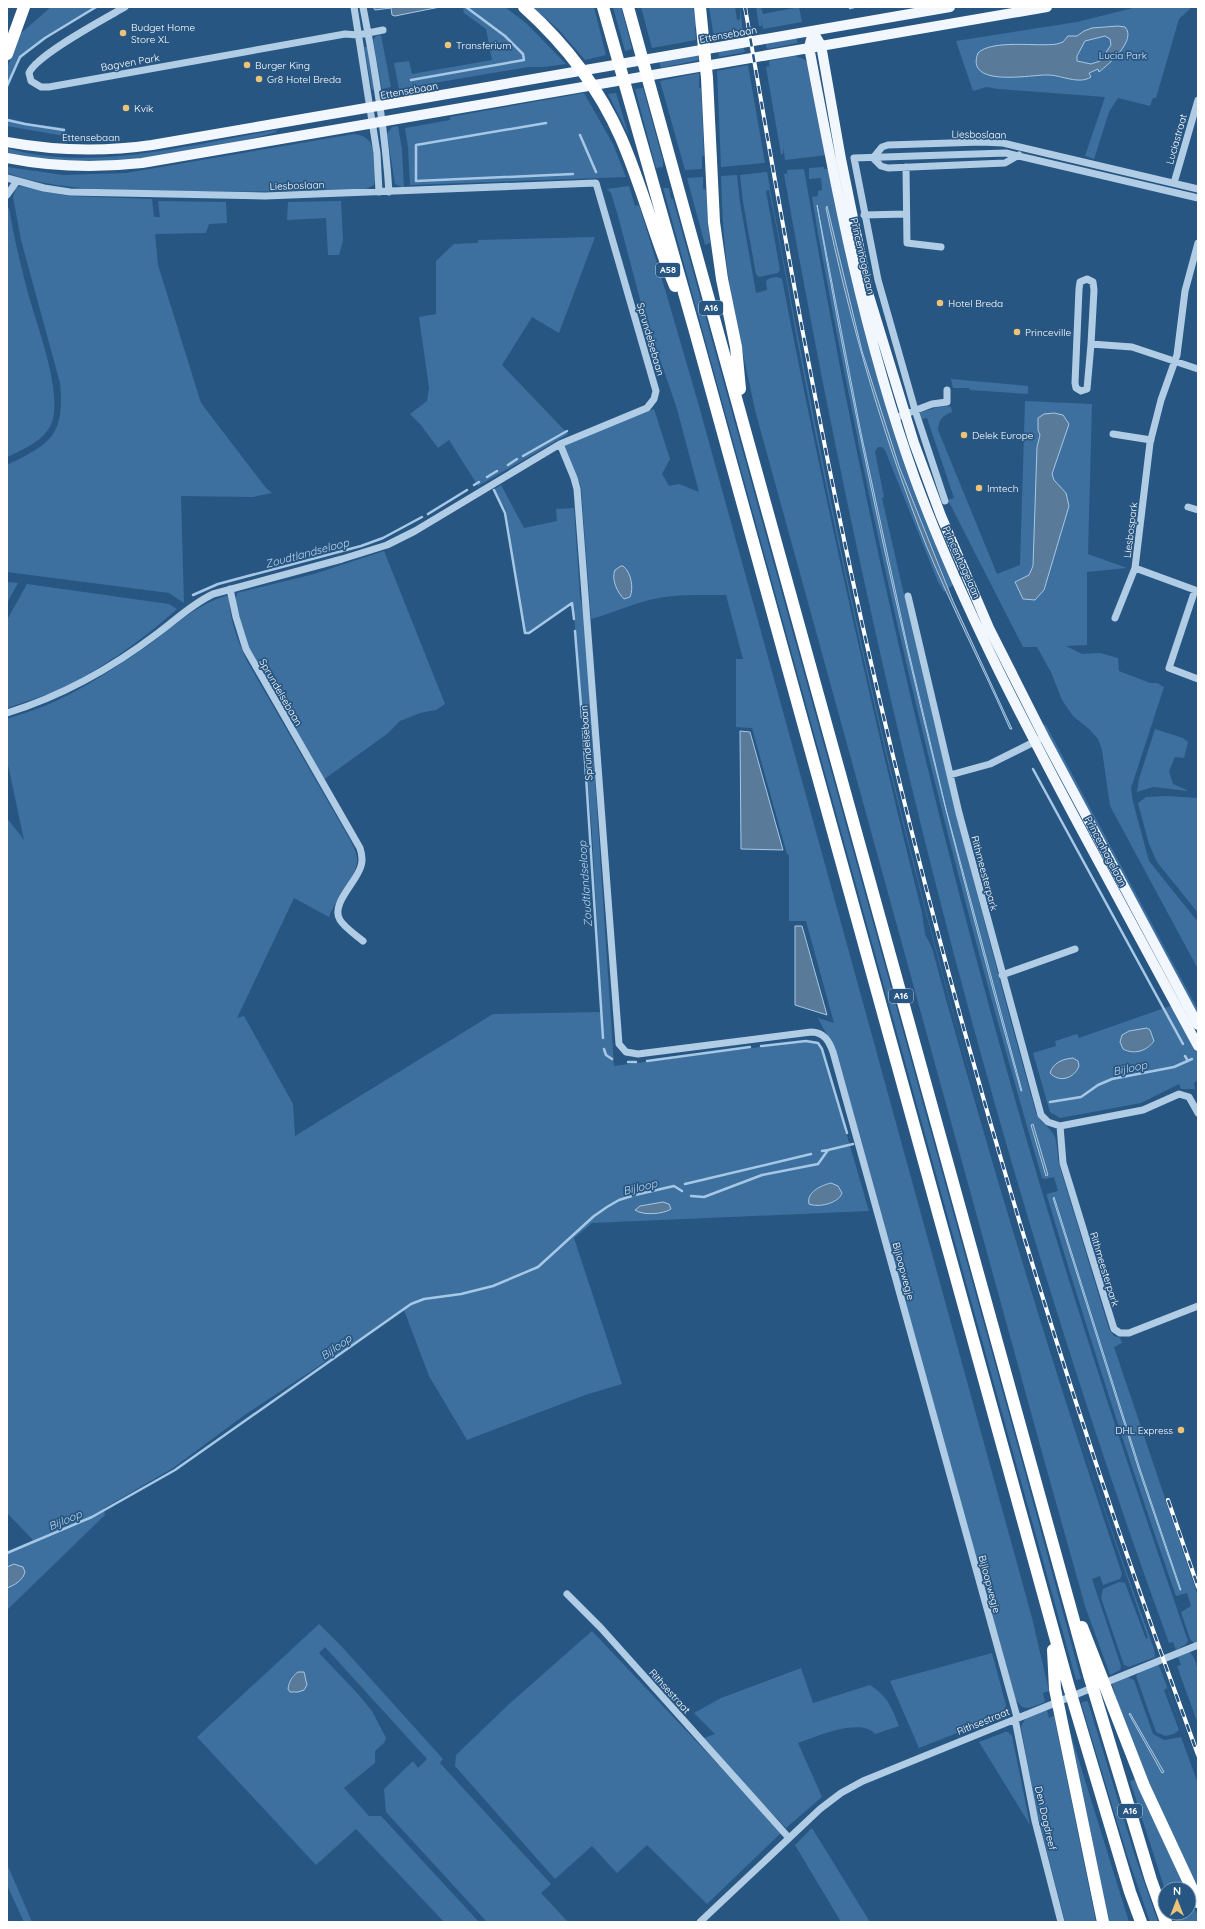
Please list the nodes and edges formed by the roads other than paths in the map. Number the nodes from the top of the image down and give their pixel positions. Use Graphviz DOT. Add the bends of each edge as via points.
graph roads {
  1 [pos="24,7"];
  2 [pos="33,7"];
  3 [pos="125,7"];
  4 [pos="354,7"];
  5 [pos="363,7"];
  6 [pos="524,7"];
  7 [pos="603,7"];
  8 [pos="628,7"];
  9 [pos="700,7"];
  10 [pos="950,7"];
  11 [pos="1047,7"];
  12 [pos="383,30"];
  13 [pos="7,31"];
  14 [pos="813,32"];
  15 [pos="368,33"];
  16 [pos="358,34"];
  17 [pos="821,45"];
  18 [pos="809,47"];
  19 [pos="7,54"];
  20 [pos="1198,100"];
  21 [pos="375,108"];
  22 [pos="376,122"];
  23 [pos="7,142"];
  24 [pos="1018,155"];
  25 [pos="7,158"];
  26 [pos="854,158"];
  27 [pos="873,158"];
  28 [pos="1088,163"];
  29 [pos="906,167"];
  30 [pos="1086,171"];
  31 [pos="1134,174"];
  32 [pos="7,178"];
  33 [pos="17,182"];
  34 [pos="1132,182"];
  35 [pos="596,183"];
  36 [pos="1174,183"];
  37 [pos="1198,189"];
  38 [pos="379,192"];
  39 [pos="389,192"];
  40 [pos="7,195"];
  41 [pos="1198,198"];
  42 [pos="906,214"];
  43 [pos="864,216"];
  44 [pos="1198,243"];
  45 [pos="941,247"];
  46 [pos="696,335"];
  47 [pos="1091,344"];
  48 [pos="1174,360"];
  49 [pos="1198,368"];
  50 [pos="947,390"];
  51 [pos="915,410"];
  52 [pos="900,416"];
  53 [pos="742,418"];
  54 [pos="1113,434"];
  55 [pos="1151,440"];
  56 [pos="560,444"];
  57 [pos="945,501"];
  58 [pos="1188,507"];
  59 [pos="1198,510"];
  60 [pos="1135,568"];
  61 [pos="230,589"];
  62 [pos="1197,590"];
  63 [pos="908,596"];
  64 [pos="1115,618"];
  65 [pos="1198,678"];
  66 [pos="7,713"];
  67 [pos="1044,737"];
  68 [pos="1034,742"];
  69 [pos="950,775"];
  70 [pos="363,941"];
  71 [pos="1074,949"];
  72 [pos="1002,975"];
  73 [pos="1198,1025"];
  74 [pos="619,1044"];
  75 [pos="1198,1046"];
  76 [pos="1198,1113"];
  77 [pos="1060,1126"];
  78 [pos="1198,1306"];
  79 [pos="567,1594"];
  80 [pos="1052,1627"];
  81 [pos="1198,1645"];
  82 [pos="1094,1673"];
  83 [pos="1016,1718"];
  84 [pos="789,1838"];
  85 [pos="1198,1902"];
  86 [pos="700,1922"];
  87 [pos="1061,1922"];
  88 [pos="1103,1922"];
  89 [pos="1141,1922"];
  90 [pos="1166,1922"];
  1 -- 19 [label="highway"];
  2 -- 13 [label="highway"];
  3 -- 16 [label="street, Bagven Park" via="35,64 29,73 31,81 41,87 47,87 345,34"];
  4 -- 16 [label="street"];
  5 -- 15 [label="street"];
  6 -- 46 [label="highway, A58" via="572,59 607,110 633,168 661,252"];
  7 -- 46 [label="highway, A16"];
  8 -- 53 [label="highway, A16"];
  9 -- 53 [label="highway, A16" via="707,78 714,222 722,279 736,347"];
  10 -- 14 [label="main road, Ettensebaan"];
  11 -- 17 [label="main road"];
  12 -- 15 [label="street, Bagven Park"];
  14 -- 17 [label="main road"];
  14 -- 18 [label="main road"];
  14 -- 21 [label="main road, Ettensebaan"];
  15 -- 16 [label="street, Bagven Park"];
  15 -- 21 [label="street"];
  16 -- 21 [label="street"];
  17 -- 18 [label="main road"];
  17 -- 52 [label="main road, Princenhagelaan" via="869,296"];
  18 -- 22 [label="main road"];
  18 -- 52 [label="main road, Princenhagelaan" via="844,231 864,313"];
  20 -- 36 [label="street, Luciastraat"];
  21 -- 22 [label="street"];
  21 -- 23 [label="main road, Ettensebaan" via="123,149 60,149"];
  22 -- 25 [label="main road" via="120,165 68,166"];
  22 -- 38 [label="street"];
  22 -- 39 [label="street" via="387,162"];
  24 -- 27 [label="street, Liesboslaan" via="994,152"];
  24 -- 29 [label="street, Liesboslaan" via="1005,163"];
  24 -- 30 [label="street, Liesboslaan"];
  26 -- 27 [label="street, Liesboslaan"];
  26 -- 43 [label="street, Princenhagelaan"];
  27 -- 28 [label="street, Liesboslaan" via="882,147 888,145 988,142"];
  27 -- 29 [label="street, Liesboslaan" via="885,167"];
  28 -- 30 [label="street"];
  28 -- 31 [label="street, Liesboslaan"];
  29 -- 42 [label="street"];
  30 -- 34 [label="street, Liesboslaan"];
  31 -- 34 [label="street"];
  31 -- 36 [label="street, Liesboslaan"];
  32 -- 33 [label="street, Liesboslaan"];
  33 -- 38 [label="street, Liesboslaan" via="44,188 92,193 265,196"];
  33 -- 40 [label="street"];
  34 -- 41 [label="street, Liesboslaan"];
  35 -- 39 [label="street, Liesboslaan"];
  35 -- 56 [label="street, Sprundelsebaan" via="656,392 648,408"];
  36 -- 37 [label="street, Liesboslaan"];
  38 -- 39 [label="street, Liesboslaan"];
  42 -- 43 [label="street"];
  42 -- 45 [label="street" via="906,243"];
  43 -- 51 [label="street, Princenhagelaan" via="878,280"];
  44 -- 48 [label="street, Liesbospark" via="1185,291"];
  46 -- 80 [label="highway, A16"];
  47 -- 47 [label="street" via="1094,290 1093,282 1087,279 1080,282 1079,289 1075,383 1081,392 1087,389 1089,382"];
  47 -- 48 [label="street" via="1132,347"];
  48 -- 49 [label="street"];
  48 -- 55 [label="street, Liesbospark"];
  50 -- 51 [label="street" via="947,402"];
  51 -- 52 [label="street"];
  51 -- 57 [label="street, Princenhagelaan"];
  52 -- 67 [label="main road, Princenhagelaan" via="970,587"];
  52 -- 68 [label="main road, Princenhagelaan" via="931,520 957,582"];
  53 -- 82 [label="highway, A16" via="1060,1574"];
  54 -- 55 [label="street"];
  55 -- 60 [label="street, Liesbospark"];
  56 -- 61 [label="street, Sprundelsebaan" via="415,531 387,545"];
  56 -- 74 [label="street, Sprundelsebaan" via="577,489"];
  58 -- 59 [label="street"];
  60 -- 62 [label="street"];
  60 -- 64 [label="street, Liesbospark"];
  61 -- 66 [label="street, Sprundelsebaan" via="199,601 158,633 80,684 51,698"];
  61 -- 70 [label="street, Sprundelsebaan" via="246,649 360,848 361,866 341,901 338,916 343,924"];
  62 -- 65 [label="street" via="1170,668"];
  63 -- 69 [label="street, Rithmeesterpark"];
  67 -- 68 [label="street"];
  67 -- 73 [label="main road, Princenhagelaan"];
  68 -- 69 [label="street" via="990,764"];
  68 -- 75 [label="main road, Princenhagelaan"];
  69 -- 72 [label="street, Rithmeesterpark"];
  71 -- 72 [label="street"];
  72 -- 77 [label="street, Rithmeesterpark" via="1040,1112 1048,1122"];
  74 -- 83 [label="street, Bijloopwegje" via="626,1052 638,1054 811,1032 820,1034 828,1041"];
  76 -- 77 [label="street" via="1189,1097 1179,1094 1143,1110"];
  77 -- 78 [label="street, Rithmeesterpark" via="1063,1163 1114,1329 1123,1334 1129,1333"];
  79 -- 84 [label="street, Rithsestraat" via="601,1628"];
  80 -- 88 [label="highway, A16" via="1055,1689"];
  80 -- 89 [label="highway, A16" via="1074,1708"];
  81 -- 83 [label="street, Rithsestraat"];
  82 -- 85 [label="highway, A16" via="1108,1695 1144,1786"];
  82 -- 90 [label="highway, A16" via="1096,1699"];
  83 -- 84 [label="street, Rithsestraat" via="863,1781 836,1797"];
  83 -- 87 [label="street, Den Dogdreef" via="1035,1821"];
  84 -- 86 [label="street, Rithsestraat"];
}
